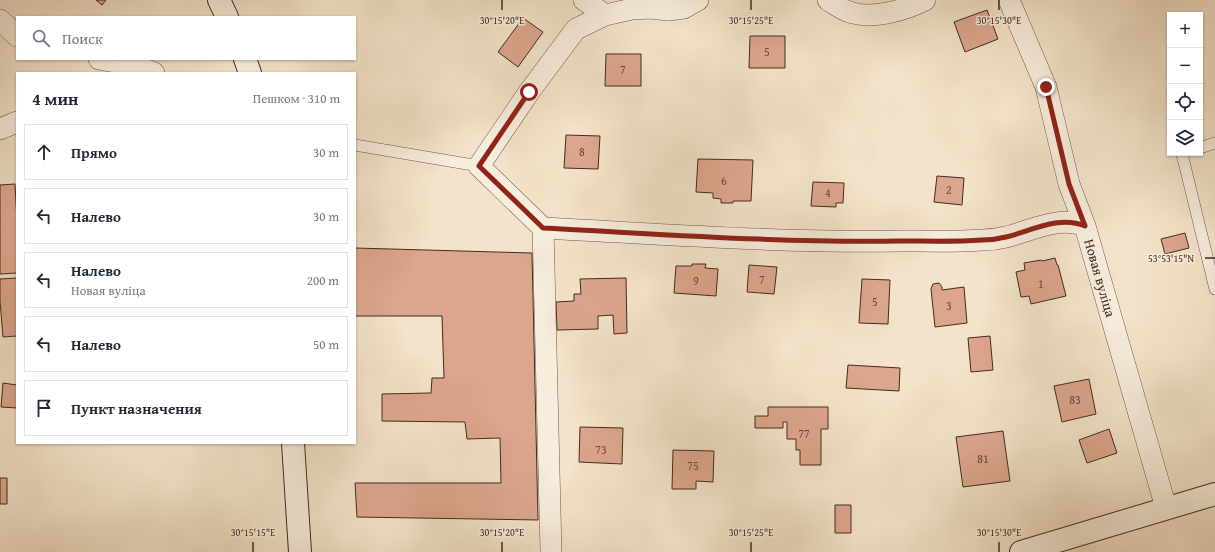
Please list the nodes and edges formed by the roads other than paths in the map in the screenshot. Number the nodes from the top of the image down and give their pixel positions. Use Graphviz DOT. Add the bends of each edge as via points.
graph roads {
  1 [pos="219,0"];
  2 [pos="584,0"];
  3 [pos="698,0"];
  4 [pos="828,0"];
  5 [pos="925,0"];
  6 [pos="1008,0"];
  7 [pos="605,15"];
  8 [pos="227,16"];
  9 [pos="0,20"];
  10 [pos="16,35"];
  11 [pos="102,60"];
  12 [pos="245,60"];
  13 [pos="145,70"];
  14 [pos="250,72"];
  15 [pos="16,122"];
  16 [pos="0,129"];
  17 [pos="1215,143"];
  18 [pos="356,145"];
  19 [pos="1203,147"];
  20 [pos="1182,156"];
  21 [pos="479,166"];
  22 [pos="1085,226"];
  23 [pos="543,228"];
  24 [pos="1215,289"];
  25 [pos="293,444"];
  26 [pos="1215,494"];
  27 [pos="1166,508"];
  28 [pos="300,552"];
  29 [pos="551,552"];
  30 [pos="1021,552"];
  1 -- 8 [label="main road"];
  2 -- 7 [label="street"];
  3 -- 7 [label="street" via="684,8 632,9"];
  4 -- 5 [label="street" via="853,14 867,15 912,7"];
  6 -- 22 [label="street" via="1046,87 1069,184"];
  7 -- 21 [label="street" via="576,29"];
  9 -- 10 [label="street"];
  11 -- 13 [label="street"];
  12 -- 14 [label="main road"];
  15 -- 16 [label="street"];
  17 -- 19 [label="lane"];
  18 -- 21 [label="lane"];
  20 -- 24 [label="lane"];
  21 -- 23 [label="street"];
  22 -- 23 [label="street, Новая вуліца" via="1076,222 1053,223 1005,237 982,240 855,242"];
  22 -- 27 [label="street, Новая вуліца"];
  23 -- 29 [label="street"];
  25 -- 28 [label="main road"];
  26 -- 27 [label="main road"];
  27 -- 30 [label="main road"];
}
